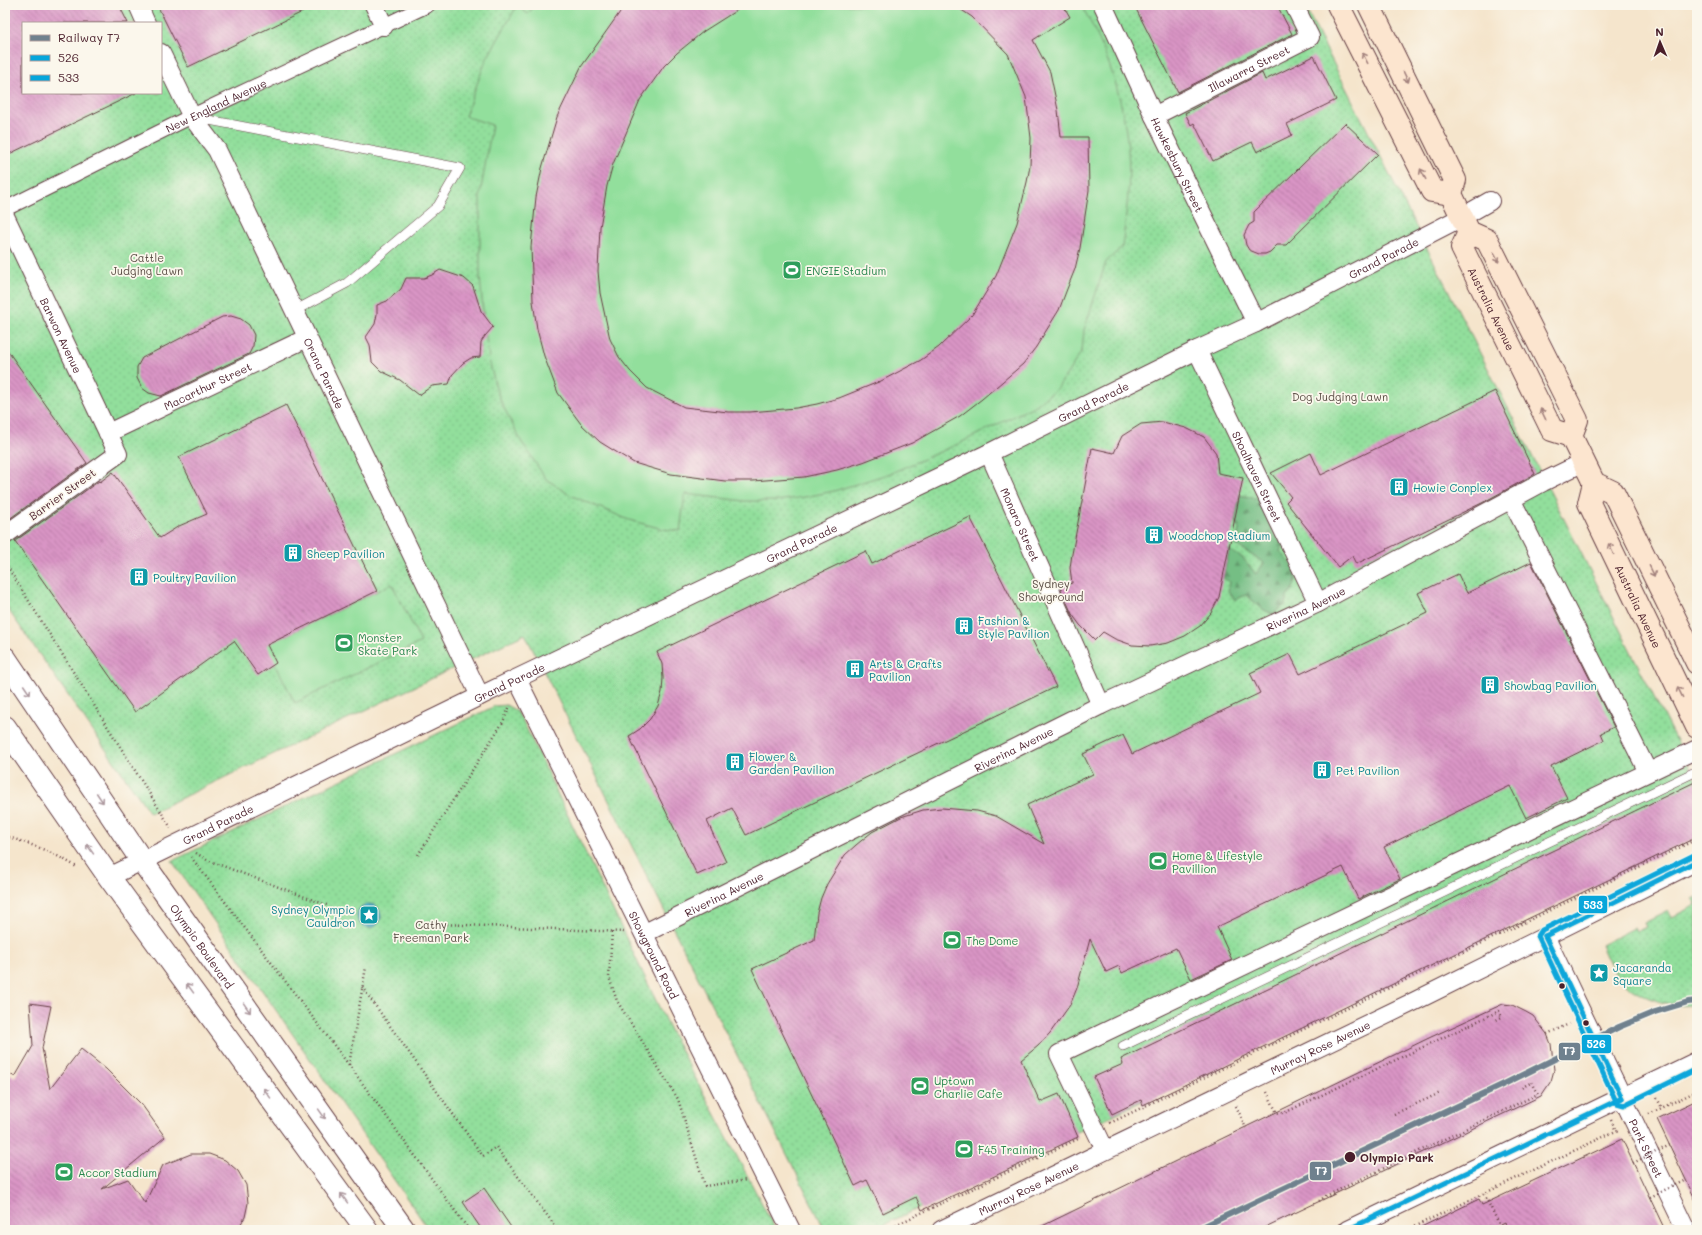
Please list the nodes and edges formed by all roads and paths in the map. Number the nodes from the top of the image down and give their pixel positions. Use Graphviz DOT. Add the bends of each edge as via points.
graph roads {
  1 [pos="138,5"];
  2 [pos="374,5"];
  3 [pos="428,5"];
  4 [pos="1103,5"];
  5 [pos="1294,5"];
  6 [pos="1338,5"];
  7 [pos="1369,5"];
  8 [pos="146,22"];
  9 [pos="384,26"];
  10 [pos="162,55"];
  11 [pos="1154,116"];
  12 [pos="192,117"];
  13 [pos="1451,194"];
  14 [pos="1490,201"];
  15 [pos="5,209"];
  16 [pos="5,216"];
  17 [pos="1465,225"];
  18 [pos="294,311"];
  19 [pos="1256,323"];
  20 [pos="307,338"];
  21 [pos="1197,350"];
  22 [pos="108,433"];
  23 [pos="989,453"];
  24 [pos="118,454"];
  25 [pos="1584,462"];
  26 [pos="1594,483"];
  27 [pos="1511,499"];
  28 [pos="5,534"];
  29 [pos="5,563"];
  30 [pos="1318,603"];
  31 [pos="5,658"];
  32 [pos="1697,663"];
  33 [pos="517,679"];
  34 [pos="480,696"];
  35 [pos="1101,705"];
  36 [pos="5,727"];
  37 [pos="1697,727"];
  38 [pos="1697,749"];
  39 [pos="1697,771"];
  40 [pos="1648,772"];
  41 [pos="5,836"];
  42 [pos="1697,839"];
  43 [pos="180,842"];
  44 [pos="418,855"];
  45 [pos="142,861"];
  46 [pos="1697,861"];
  47 [pos="83,872"];
  48 [pos="109,877"];
  49 [pos="329,906"];
  50 [pos="420,923"];
  51 [pos="612,932"];
  52 [pos="645,933"];
  53 [pos="1544,936"];
  54 [pos="366,967"];
  55 [pos="362,987"];
  56 [pos="1584,1017"];
  57 [pos="1494,1021"];
  58 [pos="1547,1034"];
  59 [pos="1123,1046"];
  60 [pos="1697,1061"];
  61 [pos="349,1065"];
  62 [pos="1260,1075"];
  63 [pos="1520,1088"];
  64 [pos="1229,1091"];
  65 [pos="1697,1091"];
  66 [pos="1440,1093"];
  67 [pos="1622,1098"];
  68 [pos="1658,1099"];
  69 [pos="1662,1108"];
  70 [pos="1394,1114"];
  71 [pos="1648,1115"];
  72 [pos="1611,1121"];
  73 [pos="1626,1126"];
  74 [pos="1246,1128"];
  75 [pos="1096,1130"];
  76 [pos="1616,1131"];
  77 [pos="1670,1145"];
  78 [pos="1105,1150"];
  79 [pos="1633,1163"];
  80 [pos="765,1178"];
  81 [pos="1686,1180"];
  82 [pos="1484,1194"];
  83 [pos="1650,1198"];
  84 [pos="1319,1201"];
  85 [pos="366,1230"];
  86 [pos="404,1230"];
  87 [pos="469,1230"];
  88 [pos="558,1230"];
  89 [pos="791,1230"];
  90 [pos="885,1230"];
  91 [pos="941,1230"];
  92 [pos="1347,1230"];
  93 [pos="1407,1230"];
  94 [pos="1481,1230"];
  95 [pos="1492,1230"];
  96 [pos="1502,1230"];
  97 [pos="1686,1230"];
  1 -- 8 [label="street"];
  2 -- 9 [label="street"];
  3 -- 9 [label="street, New England Avenue"];
  4 -- 11 [label="street, Hawkesbury Street"];
  5 -- 11 [label="street, Illawarra Street" via="1310,37"];
  13 -- 6 [label="main road, one-way" via="1432,191"];
  7 -- 13 [label="main road, one-way" via="1455,180"];
  9 -- 12 [label="street, New England Avenue"];
  10 -- 12 [label="street, Orana Parade"];
  11 -- 19 [label="street, Hawkesbury Street"];
  12 -- 15 [label="street, New England Avenue"];
  12 -- 18 [label="street, Orana Parade" via="217,150"];
  12 -- 18 [label="lane" via="460,168 438,206 347,283"];
  13 -- 17 [label="main road"];
  14 -- 17 [label="street, Grand Parade"];
  16 -- 22 [label="street, Barwon Avenue"];
  17 -- 19 [label="street, Grand Parade"];
  17 -- 25 [label="main road" via="1487,240 1577,420 1571,436"];
  18 -- 20 [label="street, Orana Parade"];
  19 -- 21 [label="street, Grand Parade"];
  20 -- 22 [label="street, Macarthur Street"];
  20 -- 34 [label="street, Orana Parade"];
  21 -- 23 [label="street, Grand Parade"];
  21 -- 30 [label="street, Shoalhaven Street"];
  22 -- 24 [label="street, Barwon Avenue"];
  23 -- 33 [label="street, Grand Parade"];
  23 -- 35 [label="street, Monaro Street"];
  24 -- 28 [label="street, Barrier Street"];
  25 -- 26 [label="main road"];
  25 -- 27 [label="street, Riverina Avenue"];
  26 -- 32 [label="main road, one-way" via="1613,492"];
  37 -- 26 [label="main road, Australia Avenue, one-way" via="1589,503"];
  27 -- 30 [label="street, Riverina Avenue"];
  27 -- 40 [label="street"];
  29 -- 43 [label="path"];
  30 -- 35 [label="street, Riverina Avenue"];
  31 -- 45 [label="street, Olympic Boulevard, one-way"];
  33 -- 34 [label="street, Grand Parade"];
  33 -- 44 [label="path" via="512,703 502,722"];
  33 -- 52 [label="street, Showground Road"];
  34 -- 43 [label="street, Grand Parade"];
  35 -- 52 [label="street, Riverina Avenue"];
  48 -- 36 [label="street, one-way"];
  38 -- 40 [label="street"];
  39 -- 59 [label="lane"];
  40 -- 75 [label="street" via="1059,1054"];
  41 -- 47 [label="path" via="30,843 66,860"];
  42 -- 75 [label="path"];
  43 -- 45 [label="street, Grand Parade"];
  43 -- 49 [label="path" via="206,860"];
  43 -- 61 [label="path"];
  45 -- 48 [label="street, Grand Parade"];
  45 -- 86 [label="street, Olympic Boulevard, one-way"];
  46 -- 53 [label="street, Murray Rose Avenue"];
  85 -- 48 [label="street, one-way"];
  50 -- 51 [label="path"];
  51 -- 52 [label="path"];
  51 -- 80 [label="path" via="609,977 617,1001 678,1099 705,1186"];
  52 -- 80 [label="street, Showground Road"];
  53 -- 56 [label="street, Park Street"];
  53 -- 62 [label="street, Murray Rose Avenue"];
  54 -- 55 [label="path"];
  55 -- 61 [label="path"];
  55 -- 88 [label="path" via="483,1156 496,1147"];
  56 -- 58 [label="path"];
  56 -- 67 [label="street, Park Street"];
  57 -- 62 [label="path" via="1502,1017 1498,1011 1284,1113 1277,1112"];
  60 -- 67 [label="street"];
  61 -- 87 [label="path"];
  62 -- 64 [label="street, Murray Rose Avenue"];
  63 -- 84 [label="path" via="1532,1082 1538,1094"];
  64 -- 74 [label="path"];
  64 -- 78 [label="street, Murray Rose Avenue"];
  65 -- 69 [label="path"];
  66 -- 70 [label="path"];
  67 -- 92 [label="street"];
  67 -- 97 [label="street, Park Street"];
  68 -- 69 [label="path"];
  69 -- 71 [label="path"];
  72 -- 76 [label="path"];
  73 -- 76 [label="path"];
  75 -- 78 [label="street"];
  75 -- 90 [label="path"];
  76 -- 82 [label="path"];
  77 -- 79 [label="path, bridge"];
  78 -- 91 [label="street, Murray Rose Avenue"];
  80 -- 89 [label="street, Showground Road"];
  81 -- 83 [label="path, bridge"];
  82 -- 93 [label="path"];
  82 -- 96 [label="path"];
  94 -- 95 [label="path" via="1490,1226"];
}
